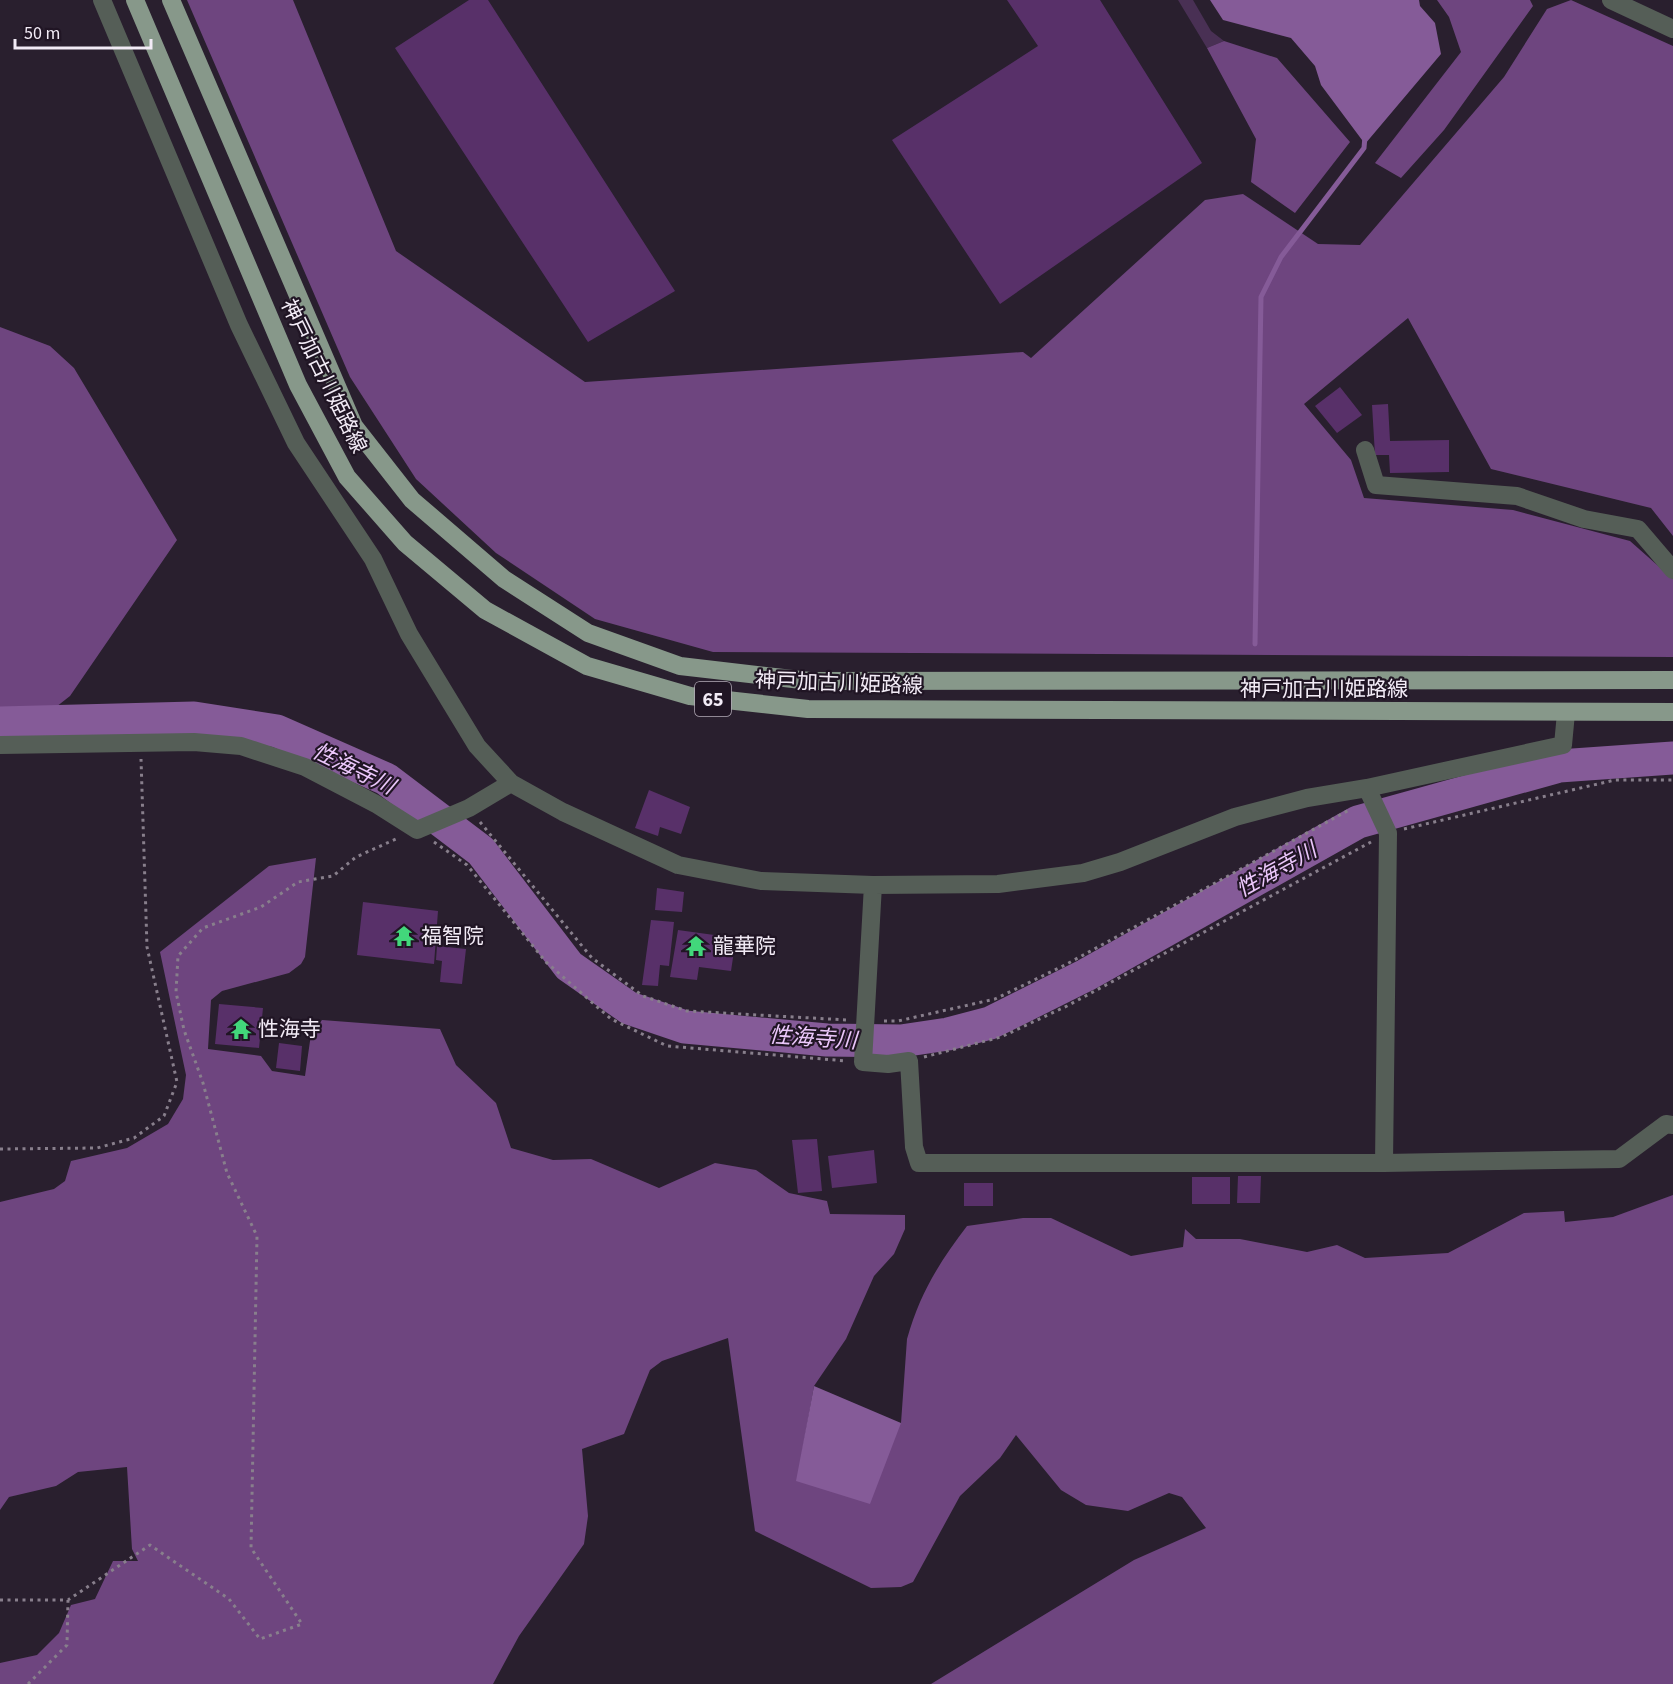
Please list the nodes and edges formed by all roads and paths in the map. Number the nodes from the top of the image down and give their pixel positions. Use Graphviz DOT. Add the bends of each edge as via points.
graph roads {
  1 [pos="102,0"];
  2 [pos="135,0"];
  3 [pos="171,0"];
  4 [pos="1611,0"];
  5 [pos="1673,28"];
  6 [pos="1365,450"];
  7 [pos="1673,570"];
  8 [pos="1673,680"];
  9 [pos="1673,712"];
  10 [pos="1566,713"];
  11 [pos="141,743"];
  12 [pos="0,746"];
  13 [pos="1673,780"];
  14 [pos="511,783"];
  15 [pos="1370,793"];
  16 [pos="469,808"];
  17 [pos="417,830"];
  18 [pos="1388,833"];
  19 [pos="873,885"];
  20 [pos="864,1021"];
  21 [pos="909,1061"];
  22 [pos="863,1062"];
  23 [pos="1673,1125"];
  24 [pos="0,1149"];
  25 [pos="1384,1163"];
  26 [pos="0,1600"];
  27 [pos="68,1600"];
  28 [pos="28,1684"];
  1 -- 14 [label="street" via="239,325 296,442 373,559 437,685 477,747"];
  2 -- 10 [label="main road, 神戸加古川姫路線 / 65" via="298,385 347,477 405,543 485,610 587,666 690,696 808,709"];
  3 -- 8 [label="main road, 神戸加古川姫路線 / 65" via="354,426 412,500 504,579 588,633 680,666 810,681"];
  4 -- 5 [label="street"];
  6 -- 7 [label="street" via="1376,485 1517,496 1584,519 1638,529"];
  9 -- 10 [label="main road, 神戸加古川姫路線 / 65"];
  10 -- 15 [label="street" via="1563,745"];
  11 -- 12 [label="street"];
  11 -- 17 [label="street" via="241,746 305,767"];
  11 -- 24 [label="path" via="147,947 177,1082 164,1116 134,1138 97,1148"];
  13 -- 18 [label="path" via="1615,780"];
  14 -- 16 [label="street"];
  14 -- 19 [label="street" via="563,812 678,865 761,881"];
  15 -- 18 [label="street"];
  15 -- 19 [label="street" via="1307,798 1235,817 1083,873 998,884"];
  15 -- 20 [label="path" via="1065,965 995,999 897,1021"];
  16 -- 17 [label="street"];
  16 -- 20 [label="path" via="592,958 643,996 687,1011"];
  17 -- 22 [label="path" via="467,865 546,962 611,1020 667,1046"];
  17 -- 27 [label="path" via="356,857 333,876 298,882 261,907 203,928 178,956 176,992 184,1030 227,1173 257,1236 251,1548 302,1624 260,1639 229,1599 150,1545"];
  18 -- 21 [label="path" via="1067,1006 1001,1037"];
  18 -- 25 [label="street"];
  19 -- 20 [label="street"];
  20 -- 22 [label="street"];
  21 -- 22 [label="street"];
  21 -- 25 [label="street" via="914,1147 919,1163"];
  23 -- 25 [label="street" via="1666,1124 1619,1159"];
  26 -- 27 [label="path"];
  27 -- 28 [label="path" via="67,1645"];
}
